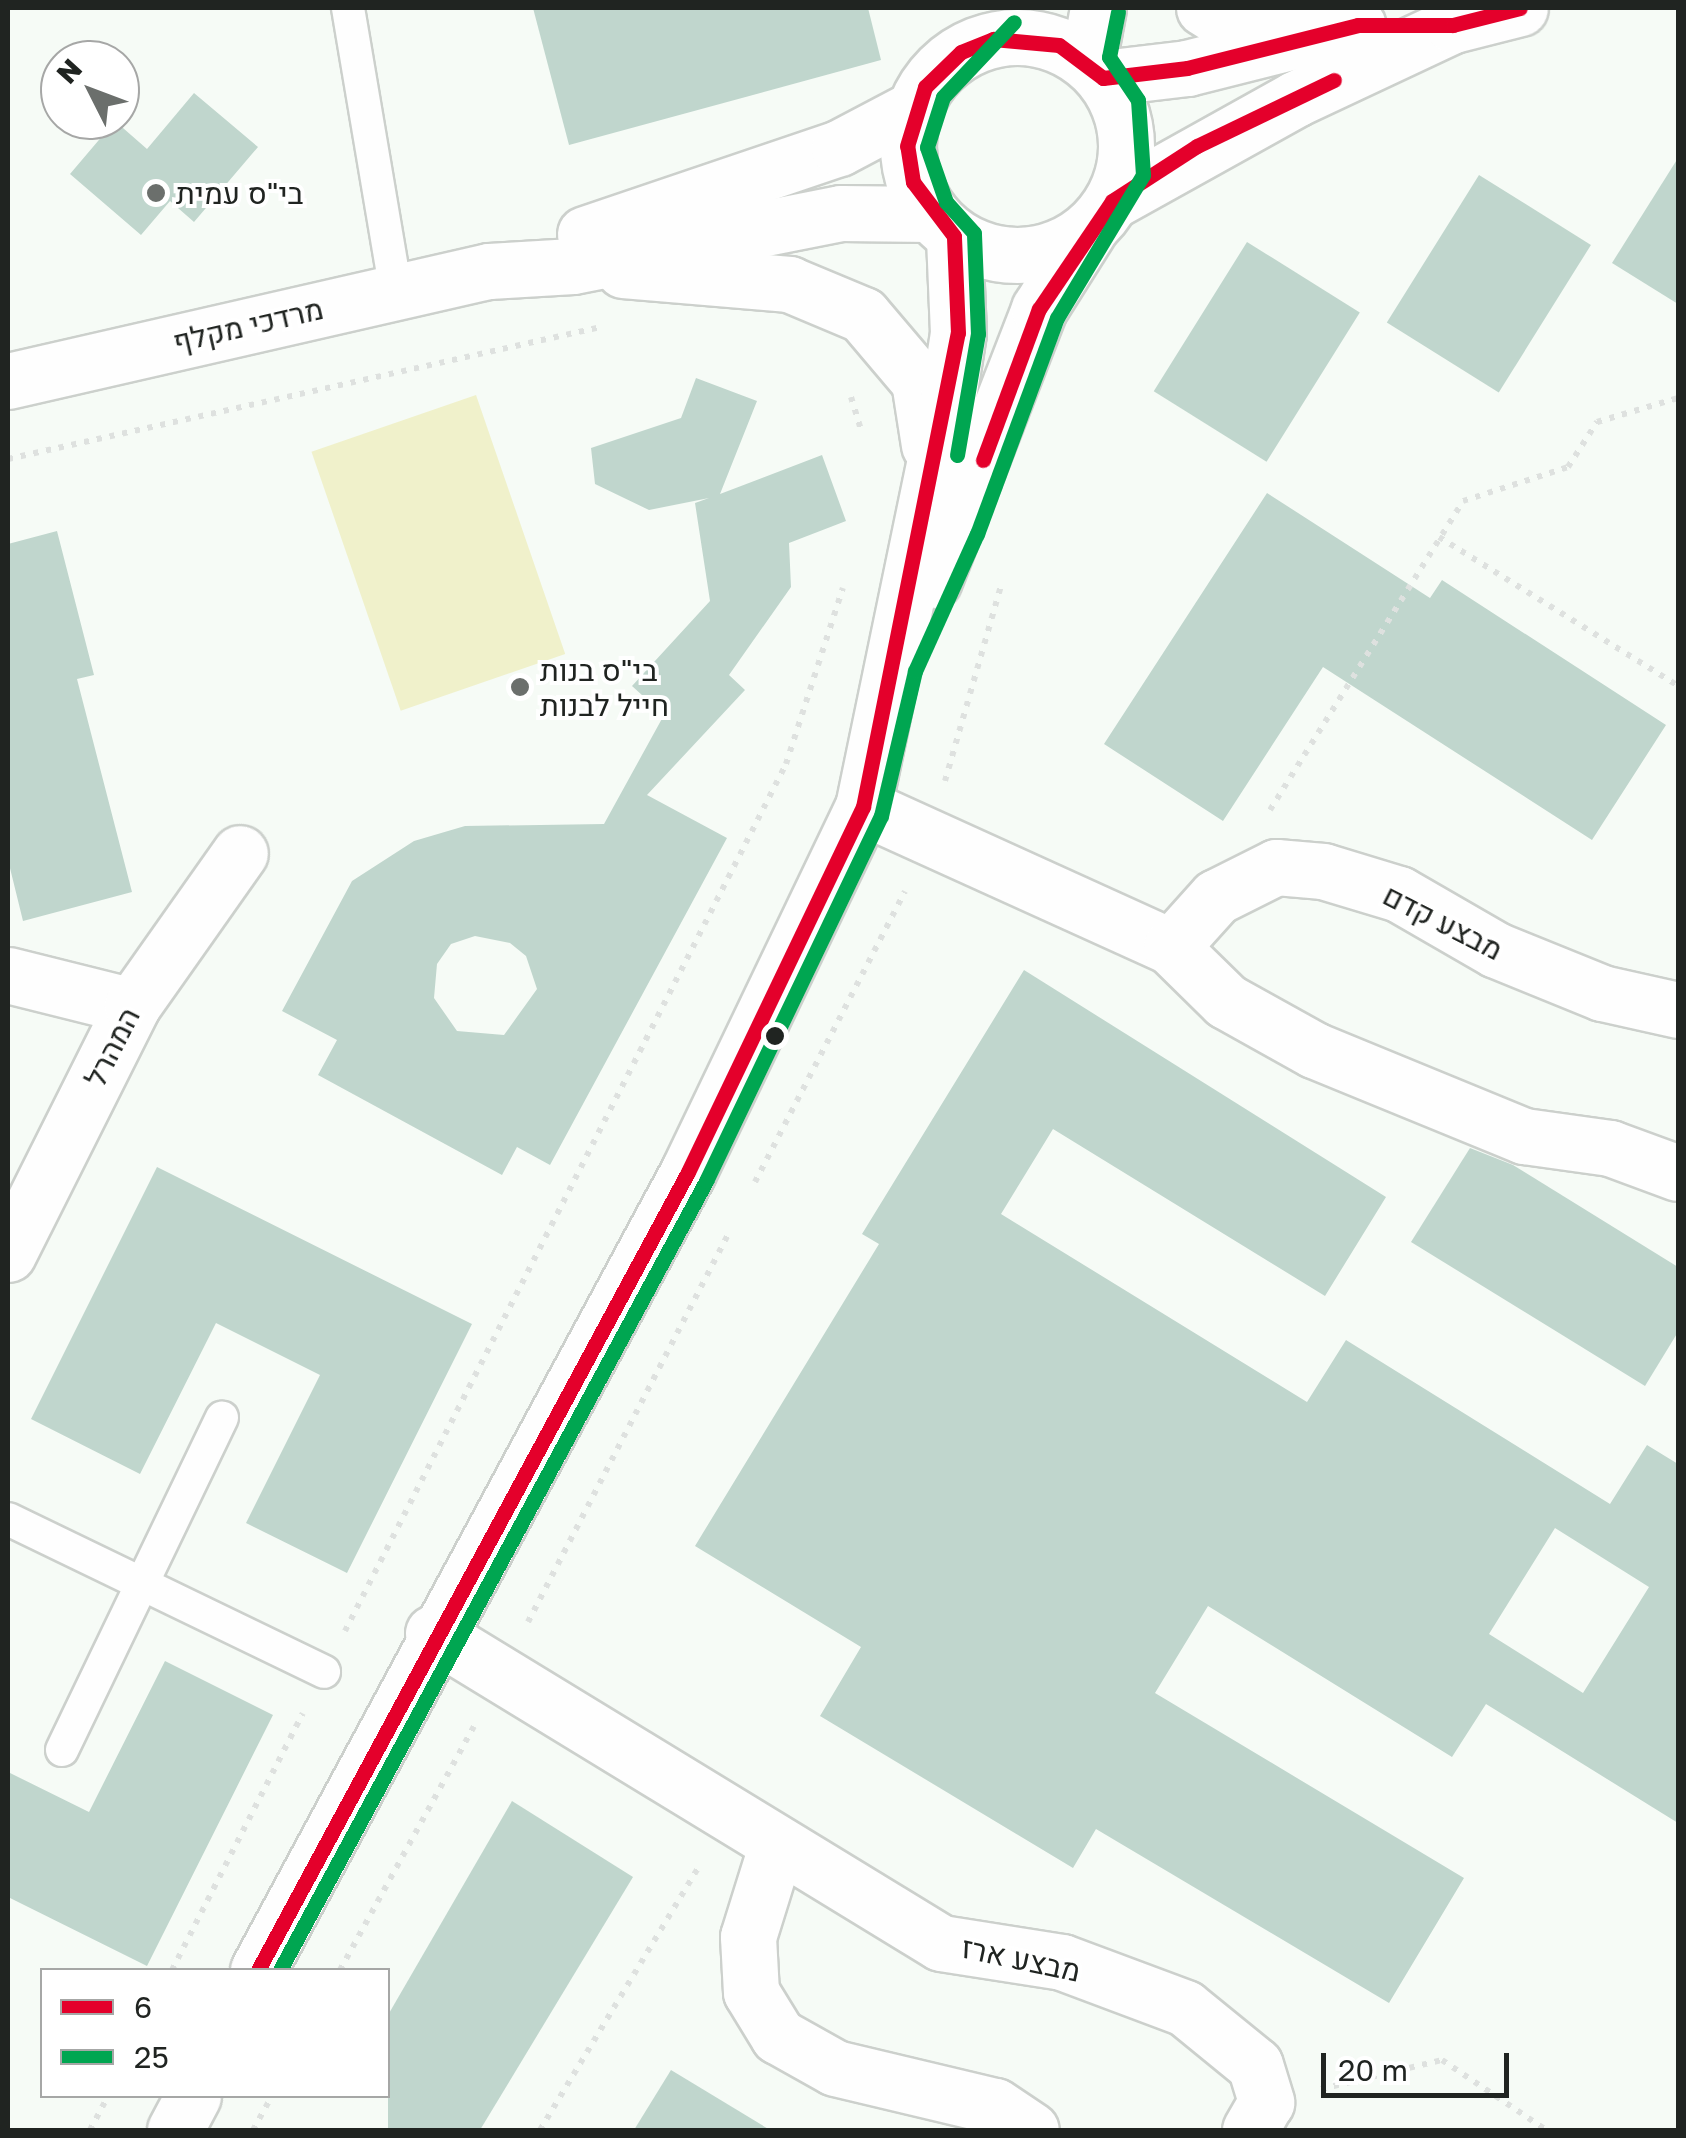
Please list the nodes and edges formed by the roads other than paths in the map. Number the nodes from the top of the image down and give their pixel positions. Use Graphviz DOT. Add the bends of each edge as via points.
graph roads {
  1 [pos="348,8"];
  2 [pos="999,8"];
  3 [pos="1098,8"];
  4 [pos="1204,8"];
  5 [pos="1520,8"];
  6 [pos="1358,25"];
  7 [pos="1453,25"];
  8 [pos="961,52"];
  9 [pos="1095,70"];
  10 [pos="914,109"];
  11 [pos="1100,215"];
  12 [pos="942,225"];
  13 [pos="573,266"];
  14 [pos="490,272"];
  15 [pos="396,291"];
  16 [pos="8,382"];
  17 [pos="905,581"];
  18 [pos="896,666"];
  19 [pos="863,807"];
  20 [pos="240,853"];
  21 [pos="1172,947"];
  22 [pos="8,975"];
  23 [pos="132,1006"];
  24 [pos="1678,1010"];
  25 [pos="1678,1174"];
  26 [pos="8,1254"];
  27 [pos="222,1418"];
  28 [pos="8,1520"];
  29 [pos="141,1585"];
  30 [pos="434,1633"];
  31 [pos="324,1672"];
  32 [pos="62,1750"];
  33 [pos="776,1846"];
  34 [pos="259,1968"];
  35 [pos="192,2098"];
  36 [pos="1258,2116"];
  37 [pos="175,2130"];
  38 [pos="1031,2130"];
  1 -- 15 [label="lane"];
  2 -- 8 [label="street"];
  3 -- 9 [label="street"];
  4 -- 6 [label="street" via="1241,31"];
  5 -- 7 [label="street"];
  6 -- 7 [label="street"];
  6 -- 9 [label="street" via="1187,68"];
  7 -- 11 [label="street" via="1197,146"];
  8 -- 9 [label="street" via="1026,37"];
  8 -- 10 [label="street"];
  9 -- 11 [label="street" via="1127,138"];
  10 -- 12 [label="street" via="912,182"];
  10 -- 14 [label="street, מרדכי מקלף" via="838,148"];
  11 -- 12 [label="street" via="1024,256 989,253"];
  11 -- 18 [label="street" via="1039,308 958,527"];
  12 -- 13 [label="street, מרדכי מקלף" via="842,212"];
  12 -- 17 [label="street" via="958,333"];
  13 -- 14 [label="street, מרדכי מקלף"];
  13 -- 17 [label="street" via="788,284 863,315 919,381 929,443"];
  14 -- 15 [label="street, מרדכי מקלף"];
  15 -- 16 [label="street, מרדכי מקלף"];
  17 -- 18 [label="street"];
  18 -- 19 [label="street"];
  19 -- 21 [label="street"];
  19 -- 30 [label="street" via="688,1172"];
  20 -- 23 [label="street, המהרל"];
  21 -- 24 [label="street, מבצע קדם" via="1216,897 1276,866 1324,871 1399,894 1496,950 1602,993"];
  21 -- 25 [label="street" via="1226,1002 1314,1050 1524,1136 1610,1148"];
  22 -- 23 [label="street"];
  23 -- 26 [label="street, המהרל"];
  27 -- 29 [label="lane"];
  28 -- 29 [label="lane"];
  29 -- 31 [label="lane"];
  29 -- 32 [label="lane"];
  30 -- 33 [label="street, מבצע ארז"];
  30 -- 34 [label="street"];
  33 -- 36 [label="street, מבצע ארז" via="941,1943 1062,1962 1184,2008 1255,2065"];
  33 -- 38 [label="street" via="748,1937 750,1992 778,2036 836,2068 995,2106"];
  35 -- 37 [label="street"];
}
